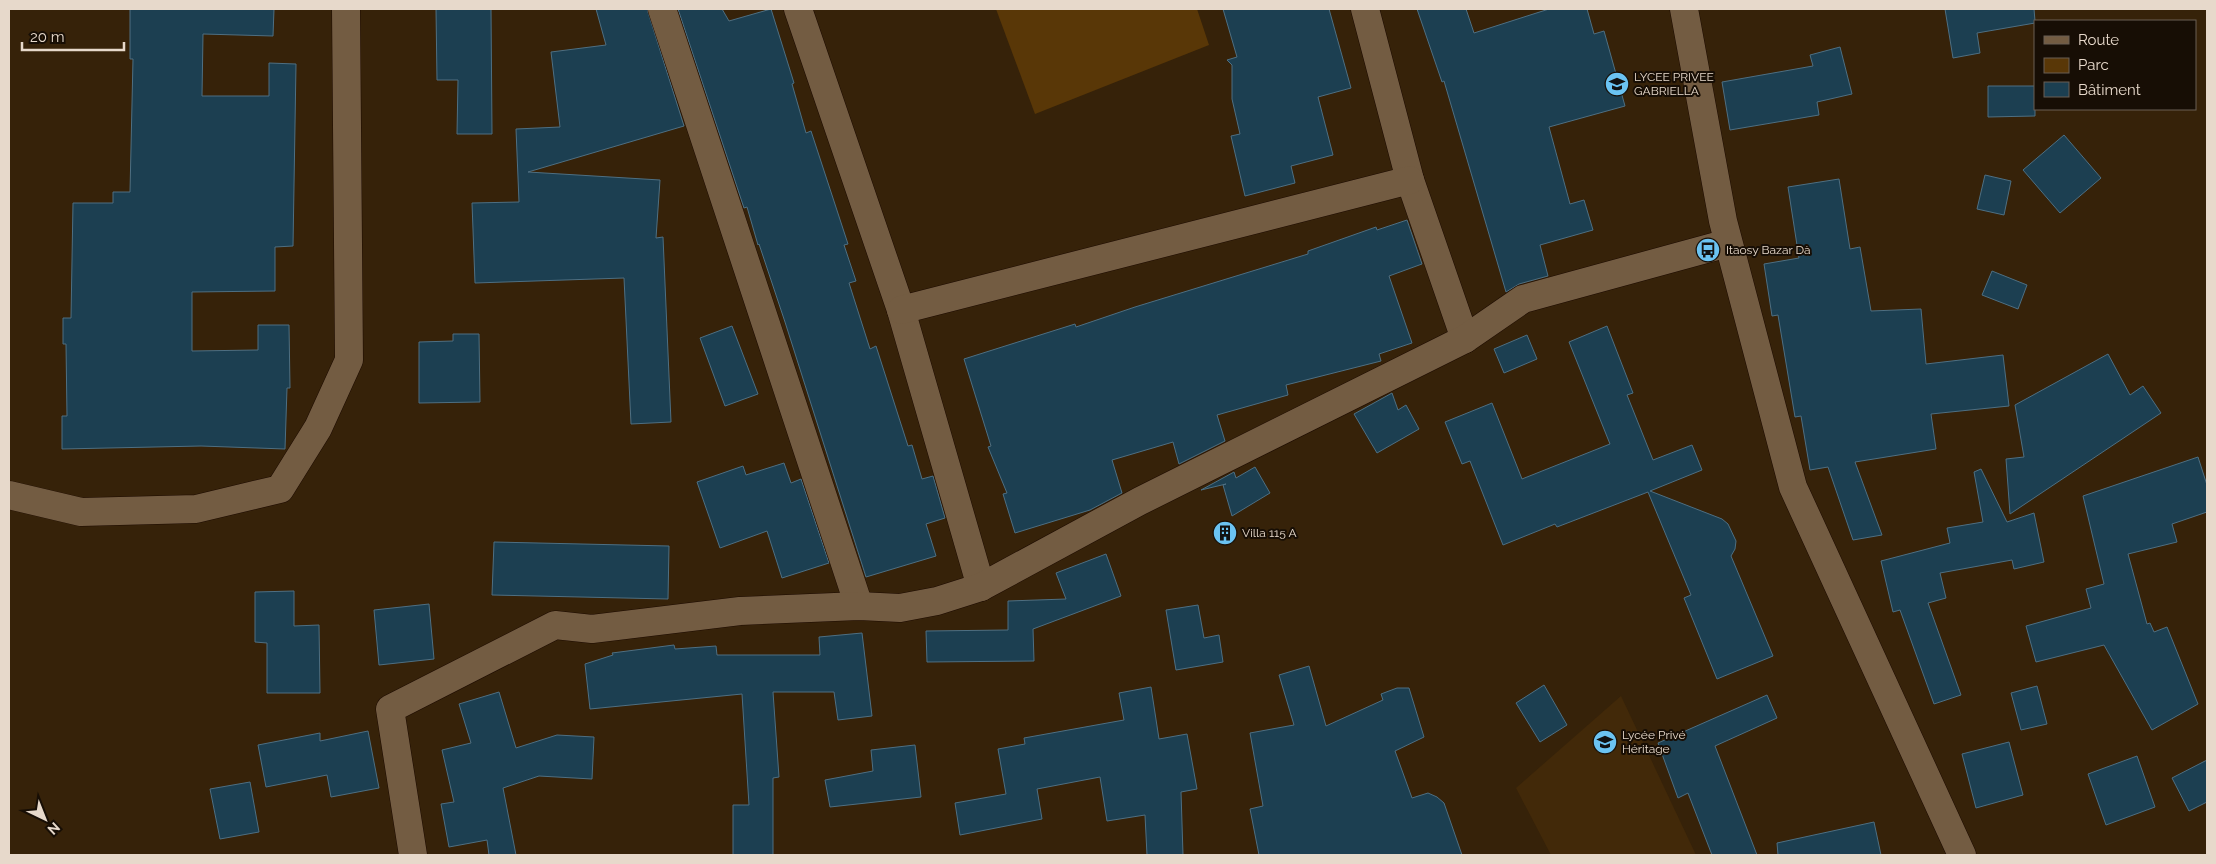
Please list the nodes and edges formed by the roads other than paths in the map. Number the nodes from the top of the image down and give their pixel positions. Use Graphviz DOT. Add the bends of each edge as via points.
graph roads {
  1 [pos="346,9"];
  2 [pos="662,9"];
  3 [pos="798,9"];
  4 [pos="1365,9"];
  5 [pos="1684,9"];
  6 [pos="1410,180"];
  7 [pos="1728,242"];
  8 [pos="900,310"];
  9 [pos="1465,340"];
  10 [pos="9,495"];
  11 [pos="980,587"];
  12 [pos="859,606"];
  13 [pos="413,855"];
  14 [pos="1962,855"];
  1 -- 10 [label="street" via="349,360 318,428 280,489 196,509 81,512"];
  2 -- 12 [label="street"];
  3 -- 8 [label="street"];
  4 -- 6 [label="street"];
  5 -- 7 [label="street"];
  6 -- 8 [label="street"];
  6 -- 9 [label="street"];
  7 -- 9 [label="street" via="1523,299"];
  7 -- 14 [label="street" via="1793,487"];
  8 -- 11 [label="street"];
  9 -- 11 [label="street" via="1140,501"];
  11 -- 12 [label="street" via="937,601 900,608"];
  12 -- 13 [label="street" via="740,611 592,629 555,625 390,709"];
}
